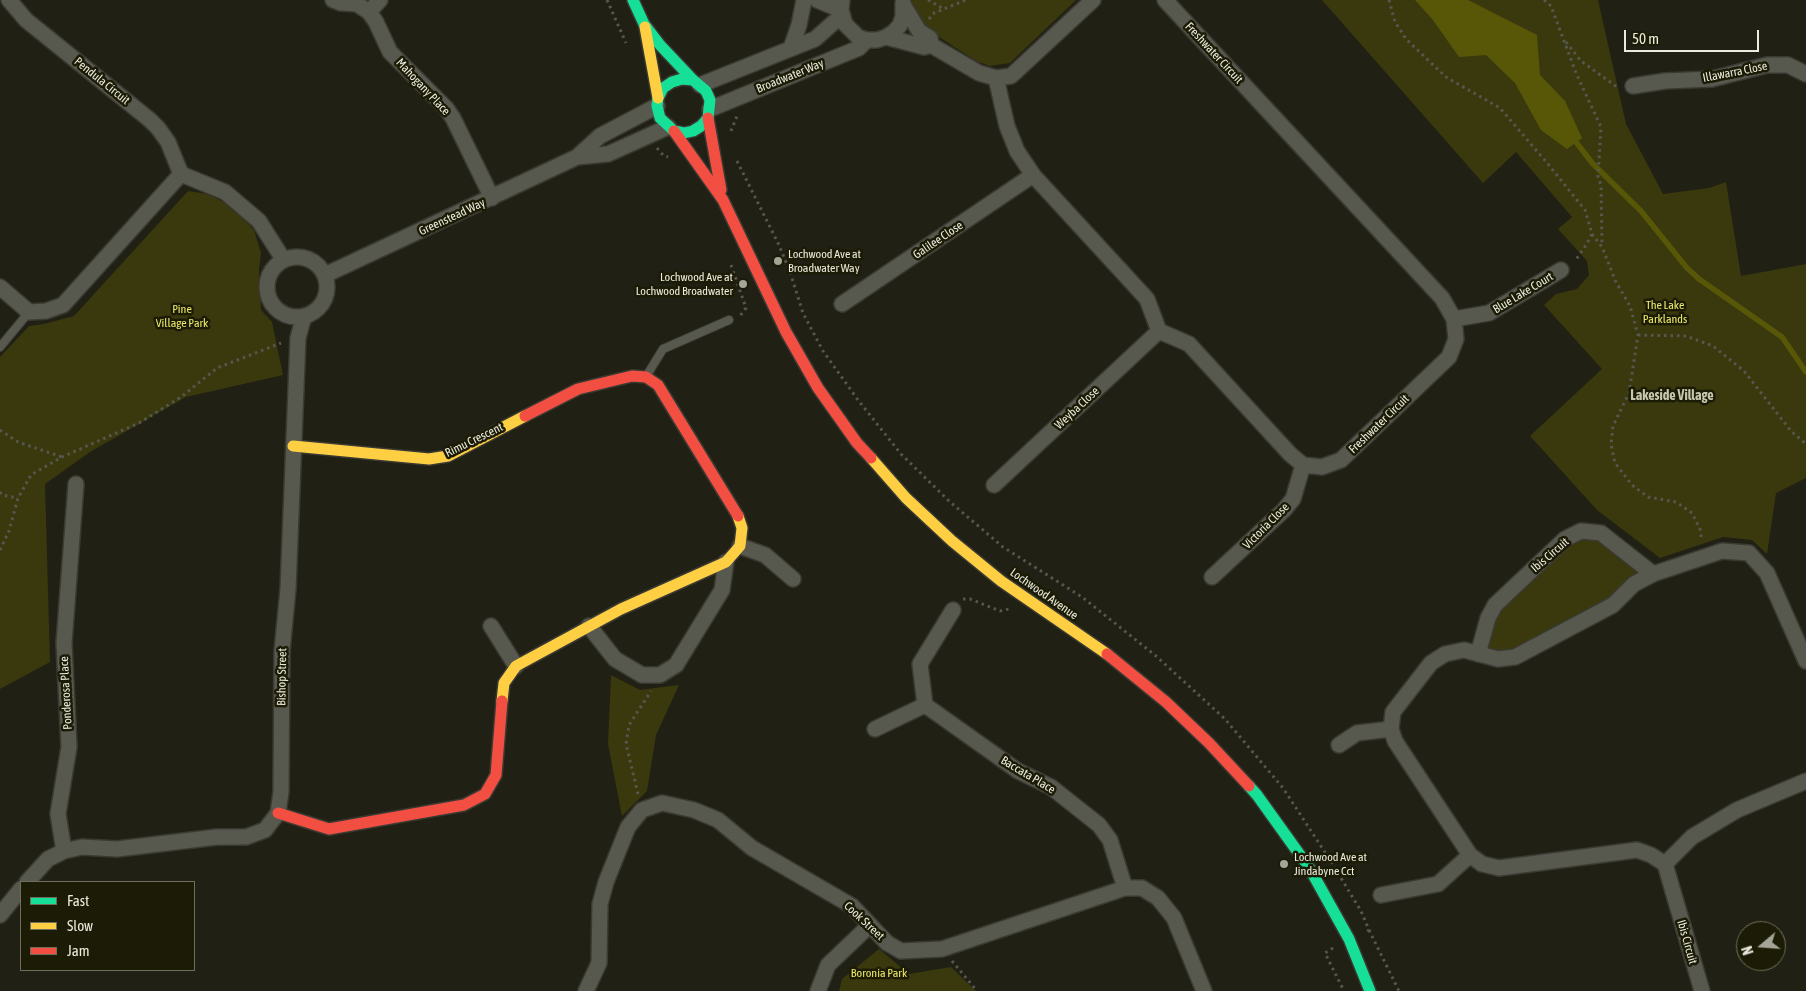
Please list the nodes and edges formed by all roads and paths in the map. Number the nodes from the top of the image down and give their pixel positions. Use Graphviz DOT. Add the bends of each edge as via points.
graph roads {
  1 [pos="9,0"];
  2 [pos="333,0"];
  3 [pos="380,0"];
  4 [pos="633,0"];
  5 [pos="804,0"];
  6 [pos="816,0"];
  7 [pos="928,0"];
  8 [pos="966,0"];
  9 [pos="1093,0"];
  10 [pos="1165,0"];
  11 [pos="1389,0"];
  12 [pos="1544,0"];
  13 [pos="903,3"];
  14 [pos="842,8"];
  15 [pos="944,9"];
  16 [pos="369,12"];
  17 [pos="644,24"];
  18 [pos="920,31"];
  19 [pos="886,37"];
  20 [pos="1564,38"];
  21 [pos="867,40"];
  22 [pos="931,45"];
  23 [pos="791,48"];
  24 [pos="1806,74"];
  25 [pos="996,78"];
  26 [pos="697,83"];
  27 [pos="1633,86"];
  28 [pos="658,102"];
  29 [pos="709,114"];
  30 [pos="671,129"];
  31 [pos="578,157"];
  32 [pos="735,157"];
  33 [pos="181,174"];
  34 [pos="1033,175"];
  35 [pos="492,198"];
  36 [pos="723,200"];
  37 [pos="1592,234"];
  38 [pos="1602,246"];
  39 [pos="283,259"];
  40 [pos="730,263"];
  41 [pos="1561,270"];
  42 [pos="325,275"];
  43 [pos="0,287"];
  44 [pos="842,304"];
  45 [pos="29,312"];
  46 [pos="304,316"];
  47 [pos="1454,319"];
  48 [pos="729,320"];
  49 [pos="1159,331"];
  50 [pos="1638,335"];
  51 [pos="298,338"];
  52 [pos="0,347"];
  53 [pos="646,377"];
  54 [pos="0,430"];
  55 [pos="1806,444"];
  56 [pos="293,446"];
  57 [pos="62,457"];
  58 [pos="1303,465"];
  59 [pos="76,484"];
  60 [pos="994,485"];
  61 [pos="0,492"];
  62 [pos="18,498"];
  63 [pos="740,546"];
  64 [pos="1003,547"];
  65 [pos="0,550"];
  66 [pos="1704,557"];
  67 [pos="726,562"];
  68 [pos="1653,574"];
  69 [pos="1212,577"];
  70 [pos="794,579"];
  71 [pos="1031,602"];
  72 [pos="953,610"];
  73 [pos="491,626"];
  74 [pos="589,626"];
  75 [pos="1478,654"];
  76 [pos="1806,661"];
  77 [pos="516,666"];
  78 [pos="660,676"];
  79 [pos="925,705"];
  80 [pos="875,729"];
  81 [pos="1391,729"];
  82 [pos="1339,745"];
  83 [pos="1806,781"];
  84 [pos="642,810"];
  85 [pos="278,813"];
  86 [pos="64,851"];
  87 [pos="1470,855"];
  88 [pos="1665,864"];
  89 [pos="28,881"];
  90 [pos="1125,888"];
  91 [pos="20,890"];
  92 [pos="1381,895"];
  93 [pos="0,915"];
  94 [pos="870,925"];
  95 [pos="1369,930"];
  96 [pos="942,950"];
  97 [pos="586,991"];
  98 [pos="818,991"];
  99 [pos="977,991"];
  100 [pos="1204,991"];
  101 [pos="1370,991"];
  102 [pos="1399,991"];
  103 [pos="1702,991"];
  1 -- 33 [label="street, Pendula Circuit" via="26,20 158,128 168,142"];
  2 -- 16 [label="street" via="357,4"];
  3 -- 16 [label="street"];
  4 -- 17 [label="street, Lochwood Avenue"];
  5 -- 23 [label="street, Broadwater Way"];
  6 -- 14 [label="street"];
  7 -- 15 [label="path"];
  8 -- 15 [label="path"];
  9 -- 25 [label="street" via="1011,76"];
  10 -- 47 [label="street, Freshwater Circuit" via="1442,298"];
  11 -- 37 [label="path" via="1395,22 1406,39 1446,77 1500,108 1585,210"];
  12 -- 20 [label="path" via="1551,6"];
  13 -- 18 [label="street"];
  13 -- 19 [label="street" via="900,25"];
  14 -- 21 [label="street" via="845,24 858,37"];
  14 -- 23 [label="street, Broadwater Way" via="815,39"];
  15 -- 18 [label="path" via="934,13"];
  16 -- 35 [label="street, Mahogany Place" via="390,52 453,118"];
  17 -- 26 [label="street, Lochwood Avenue"];
  17 -- 28 [label="street, Lochwood Avenue"];
  18 -- 22 [label="street" via="930,38"];
  19 -- 21 [label="street, Broadwater Way"];
  19 -- 22 [label="street" via="924,47"];
  20 -- 27 [label="path" via="1581,61 1617,87"];
  20 -- 38 [label="path" via="1576,73 1602,127 1598,177 1601,185"];
  21 -- 29 [label="street, Broadwater Way" via="859,48"];
  22 -- 25 [label="street" via="979,74"];
  23 -- 26 [label="street, Broadwater Way"];
  24 -- 27 [label="street, Illawarra Close" via="1788,65 1767,65 1712,79"];
  25 -- 34 [label="street" via="1007,126"];
  26 -- 28 [label="street" via="682,79 672,82 663,88"];
  26 -- 29 [label="street, Lochwood Avenue" via="710,100"];
  28 -- 30 [label="street, Lochwood Avenue" via="660,118"];
  28 -- 31 [label="street, Greenstead Way" via="600,136"];
  29 -- 30 [label="street" via="702,126 693,131"];
  29 -- 36 [label="street, Lochwood Avenue"];
  30 -- 31 [label="street, Greenstead Way" via="608,154"];
  30 -- 36 [label="street, Lochwood Avenue"];
  31 -- 35 [label="street, Greenstead Way"];
  32 -- 64 [label="path" via="778,244 803,313 823,351 901,454"];
  33 -- 39 [label="street" via="225,192 259,221"];
  33 -- 45 [label="street" via="63,305"];
  34 -- 44 [label="street, Galilee Close"];
  34 -- 49 [label="street" via="1148,299"];
  35 -- 42 [label="street, Greenstead Way"];
  36 -- 71 [label="street, Lochwood Avenue" via="786,332 818,388 857,443 906,498 952,541"];
  37 -- 38 [label="path"];
  37 -- 41 [label="path" via="1575,261"];
  38 -- 50 [label="path" via="1616,282 1630,306"];
  39 -- 42 [label="street" via="295,256 308,258 318,264"];
  39 -- 46 [label="street" via="268,275 268,297 282,314"];
  40 -- 48 [label="path" via="746,308 742,316"];
  41 -- 47 [label="street, Blue Lake Court" via="1489,313"];
  42 -- 46 [label="street" via="328,285 326,296 318,308"];
  43 -- 45 [label="street"];
  45 -- 52 [label="lane"];
  46 -- 51 [label="street, Bishop Street"];
  47 -- 58 [label="street, Freshwater Circuit" via="1456,339 1449,357 1341,460 1322,467"];
  48 -- 53 [label="lane" via="662,349"];
  49 -- 58 [label="street" via="1189,344"];
  49 -- 60 [label="street, Weyba Close"];
  50 -- 55 [label="path" via="1686,336 1713,346 1744,371"];
  50 -- 66 [label="path" via="1629,393 1613,426 1611,444 1615,462 1632,485 1648,497 1676,502 1692,513 1700,529"];
  51 -- 56 [label="street, Bishop Street"];
  51 -- 57 [label="path" via="217,368 181,397 139,423"];
  53 -- 56 [label="street, Rimu Crescent" via="632,376 578,389 448,456 429,458"];
  53 -- 63 [label="street" via="658,385 737,513 742,528"];
  54 -- 57 [label="path" via="18,442"];
  56 -- 85 [label="street, Bishop Street" via="288,589 282,651"];
  57 -- 62 [label="path" via="31,475"];
  58 -- 69 [label="street, Victoria Close" via="1292,499 1284,510"];
  59 -- 86 [label="street, Ponderosa Place" via="64,643 69,748 58,814"];
  61 -- 62 [label="path"];
  62 -- 65 [label="path"];
  63 -- 67 [label="street"];
  63 -- 70 [label="street" via="765,555"];
  66 -- 68 [label="street"];
  66 -- 76 [label="street" via="1722,551 1749,553 1767,573"];
  67 -- 74 [label="street"];
  67 -- 78 [label="street" via="722,590 676,665"];
  68 -- 75 [label="street" via="1634,584 1613,606 1515,657 1498,659"];
  68 -- 75 [label="street, Ibis Circuit" via="1601,533 1581,532 1565,539 1495,605"];
  71 -- 72 [label="path" via="1000,611 970,599 960,600"];
  71 -- 101 [label="street, Lochwood Avenue" via="1166,702 1258,795 1310,869 1349,939"];
  72 -- 79 [label="street" via="920,664"];
  73 -- 77 [label="street"];
  74 -- 77 [label="street"];
  74 -- 78 [label="street" via="614,659 642,674"];
  75 -- 81 [label="street" via="1464,650 1445,654 1431,664 1393,712"];
  77 -- 85 [label="street" via="504,683 496,776 485,794 464,805 329,829"];
  78 -- 84 [label="path" via="629,725 626,744"];
  79 -- 80 [label="street"];
  79 -- 90 [label="street, Baccata Place" via="1018,771 1051,787 1100,825 1110,840"];
  81 -- 82 [label="street" via="1357,733"];
  81 -- 87 [label="street" via="1395,741"];
  83 -- 88 [label="street" via="1737,810 1692,837"];
  84 -- 94 [label="street, Cook Street" via="662,803 694,810 718,820 752,848 852,906"];
  84 -- 97 [label="street" via="628,827 606,882 600,904 600,963"];
  85 -- 86 [label="street" via="265,830 246,837 217,837 117,850 82,847"];
  86 -- 89 [label="street" via="48,859"];
  87 -- 88 [label="street" via="1482,864 1499,868 1637,850"];
  87 -- 92 [label="street" via="1438,884"];
  88 -- 103 [label="street, Ibis Circuit"];
  90 -- 96 [label="street, Cook Street"];
  90 -- 100 [label="street, Cook Street" via="1142,888 1158,898 1174,918"];
  91 -- 93 [label="street"];
  94 -- 96 [label="street, Cook Street" via="887,943 901,951"];
  94 -- 98 [label="street" via="828,965"];
  95 -- 102 [label="path"];
  96 -- 99 [label="path"];
}
